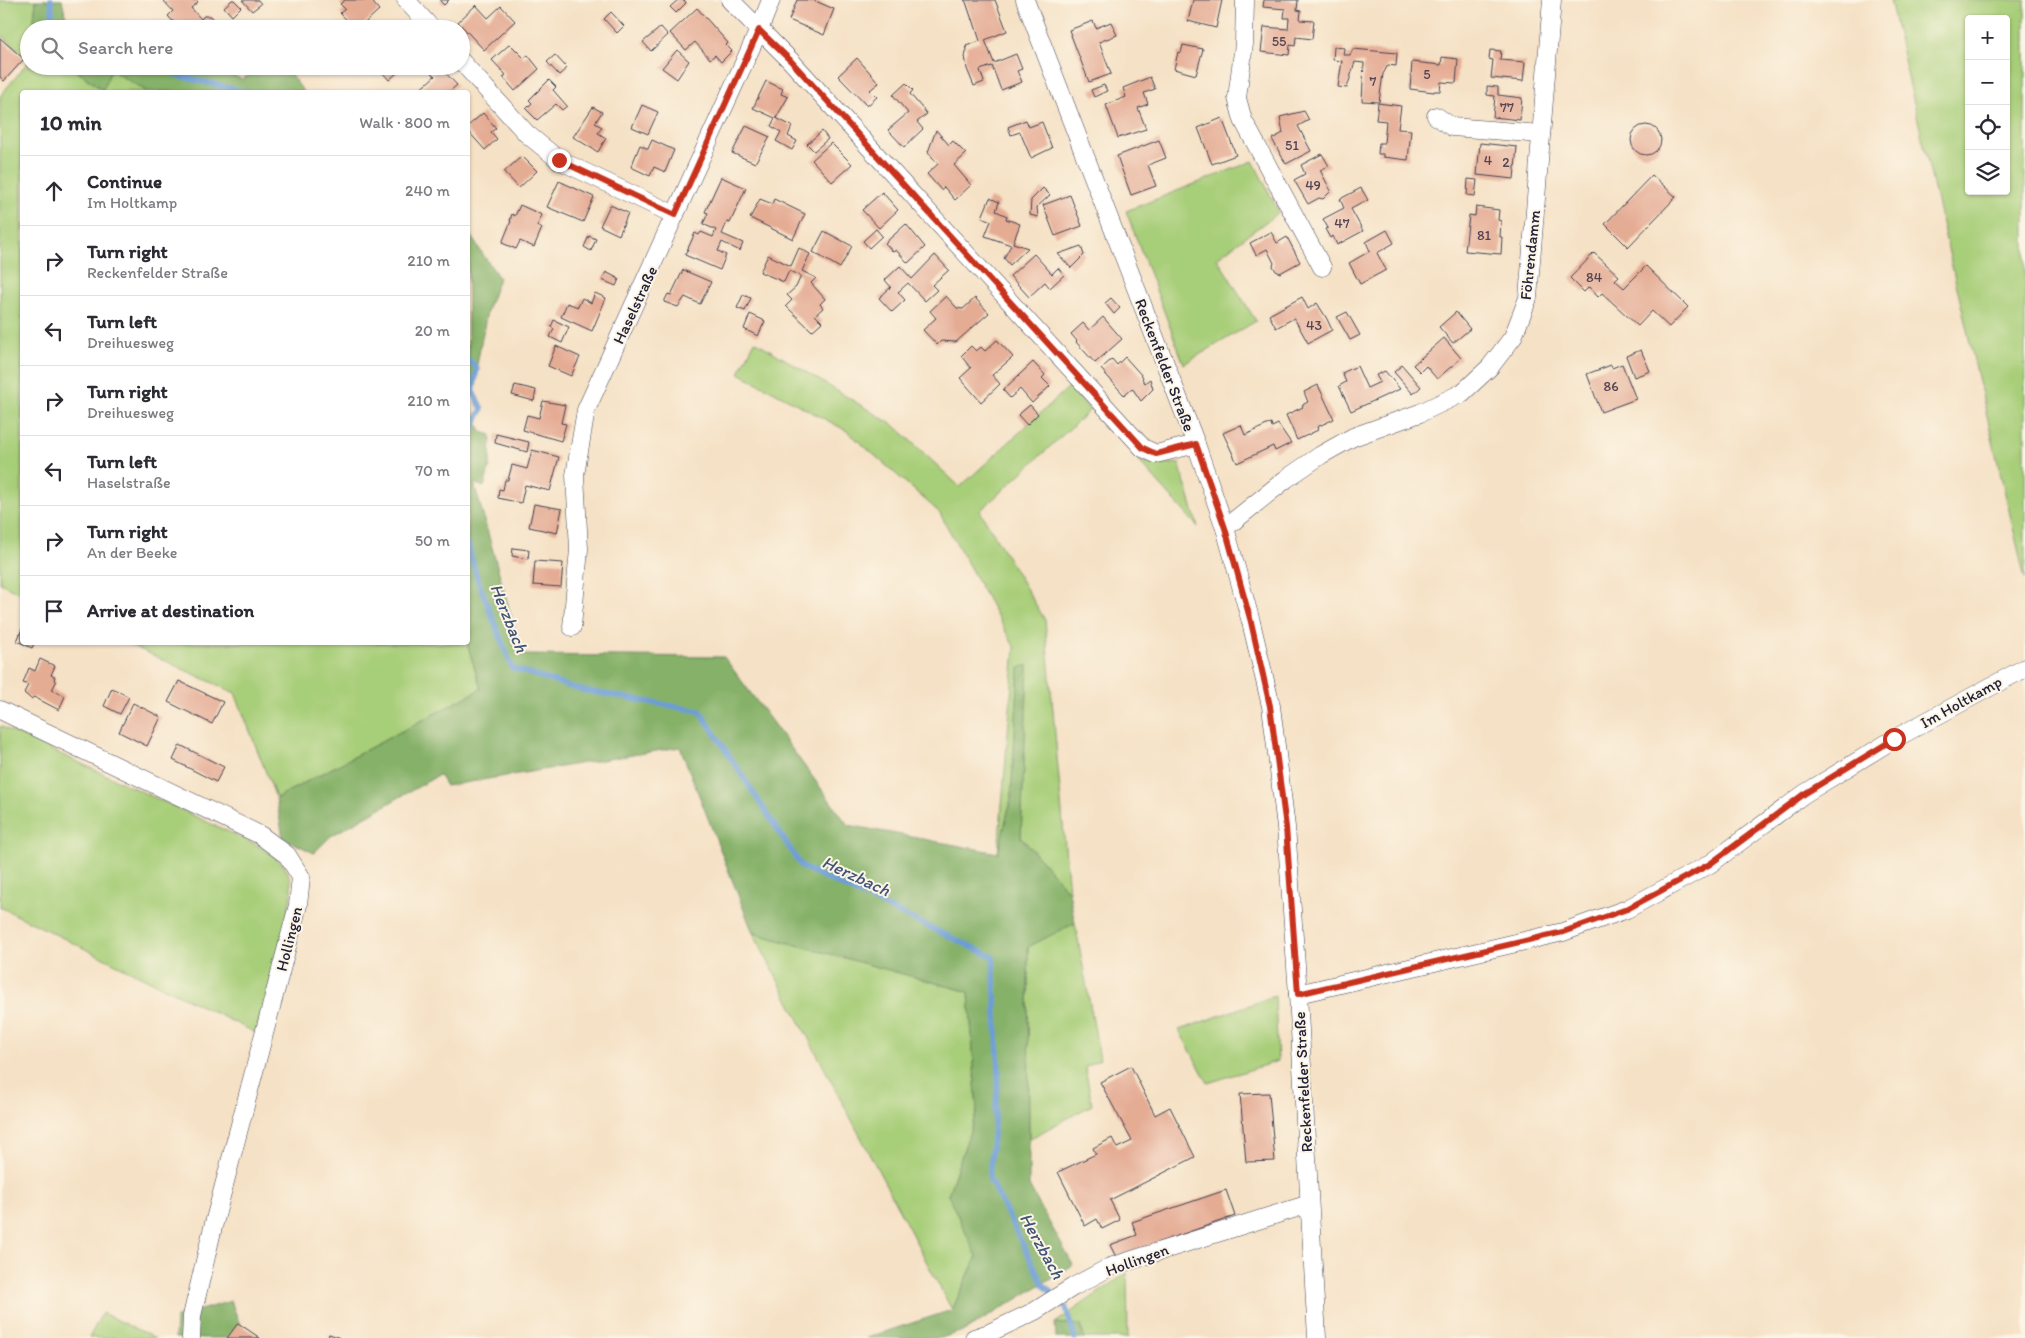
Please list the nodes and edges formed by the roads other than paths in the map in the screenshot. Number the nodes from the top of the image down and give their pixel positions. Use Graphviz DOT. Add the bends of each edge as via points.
graph roads {
  1 [pos="406,0"];
  2 [pos="730,0"];
  3 [pos="770,0"];
  4 [pos="1025,0"];
  5 [pos="1245,0"];
  6 [pos="1552,0"];
  7 [pos="424,20"];
  8 [pos="759,30"];
  9 [pos="470,71"];
  10 [pos="1436,116"];
  11 [pos="1541,134"];
  12 [pos="675,215"];
  13 [pos="1322,267"];
  14 [pos="1196,444"];
  15 [pos="1225,528"];
  16 [pos="572,627"];
  17 [pos="2025,668"];
  18 [pos="0,710"];
  19 [pos="1298,994"];
  20 [pos="1310,1204"];
  21 [pos="191,1338"];
  22 [pos="974,1338"];
  23 [pos="1317,1338"];
  1 -- 7 [label="street"];
  2 -- 8 [label="street"];
  3 -- 8 [label="street, Haselstraße"];
  4 -- 14 [label="street, Reckenfelder Straße"];
  5 -- 13 [label="street" via="1244,44 1237,98 1243,120"];
  6 -- 11 [label="street, Föhrendamm"];
  8 -- 12 [label="street, Haselstraße"];
  8 -- 14 [label="street" via="790,60 1143,448 1156,454"];
  9 -- 12 [label="street" via="527,134 559,160"];
  10 -- 11 [label="street" via="1452,127"];
  11 -- 15 [label="street, Föhrendamm" via="1528,298 1513,337 1496,359 1462,393 1420,413 1353,437 1321,455"];
  12 -- 16 [label="street, Haselstraße" via="586,410 575,475 579,549"];
  14 -- 15 [label="street, Reckenfelder Straße"];
  15 -- 19 [label="street, Reckenfelder Straße" via="1270,706 1286,827"];
  17 -- 19 [label="street, Im Holtkamp" via="1894,739 1804,794 1710,864 1627,909 1563,932"];
  18 -- 21 [label="street, Hollingen" via="260,835 288,855 301,877 298,904 213,1227 192,1316"];
  19 -- 20 [label="street, Reckenfelder Straße"];
  20 -- 22 [label="street, Hollingen" via="1110,1267 1043,1306"];
  20 -- 23 [label="street, Reckenfelder Straße"];
}
